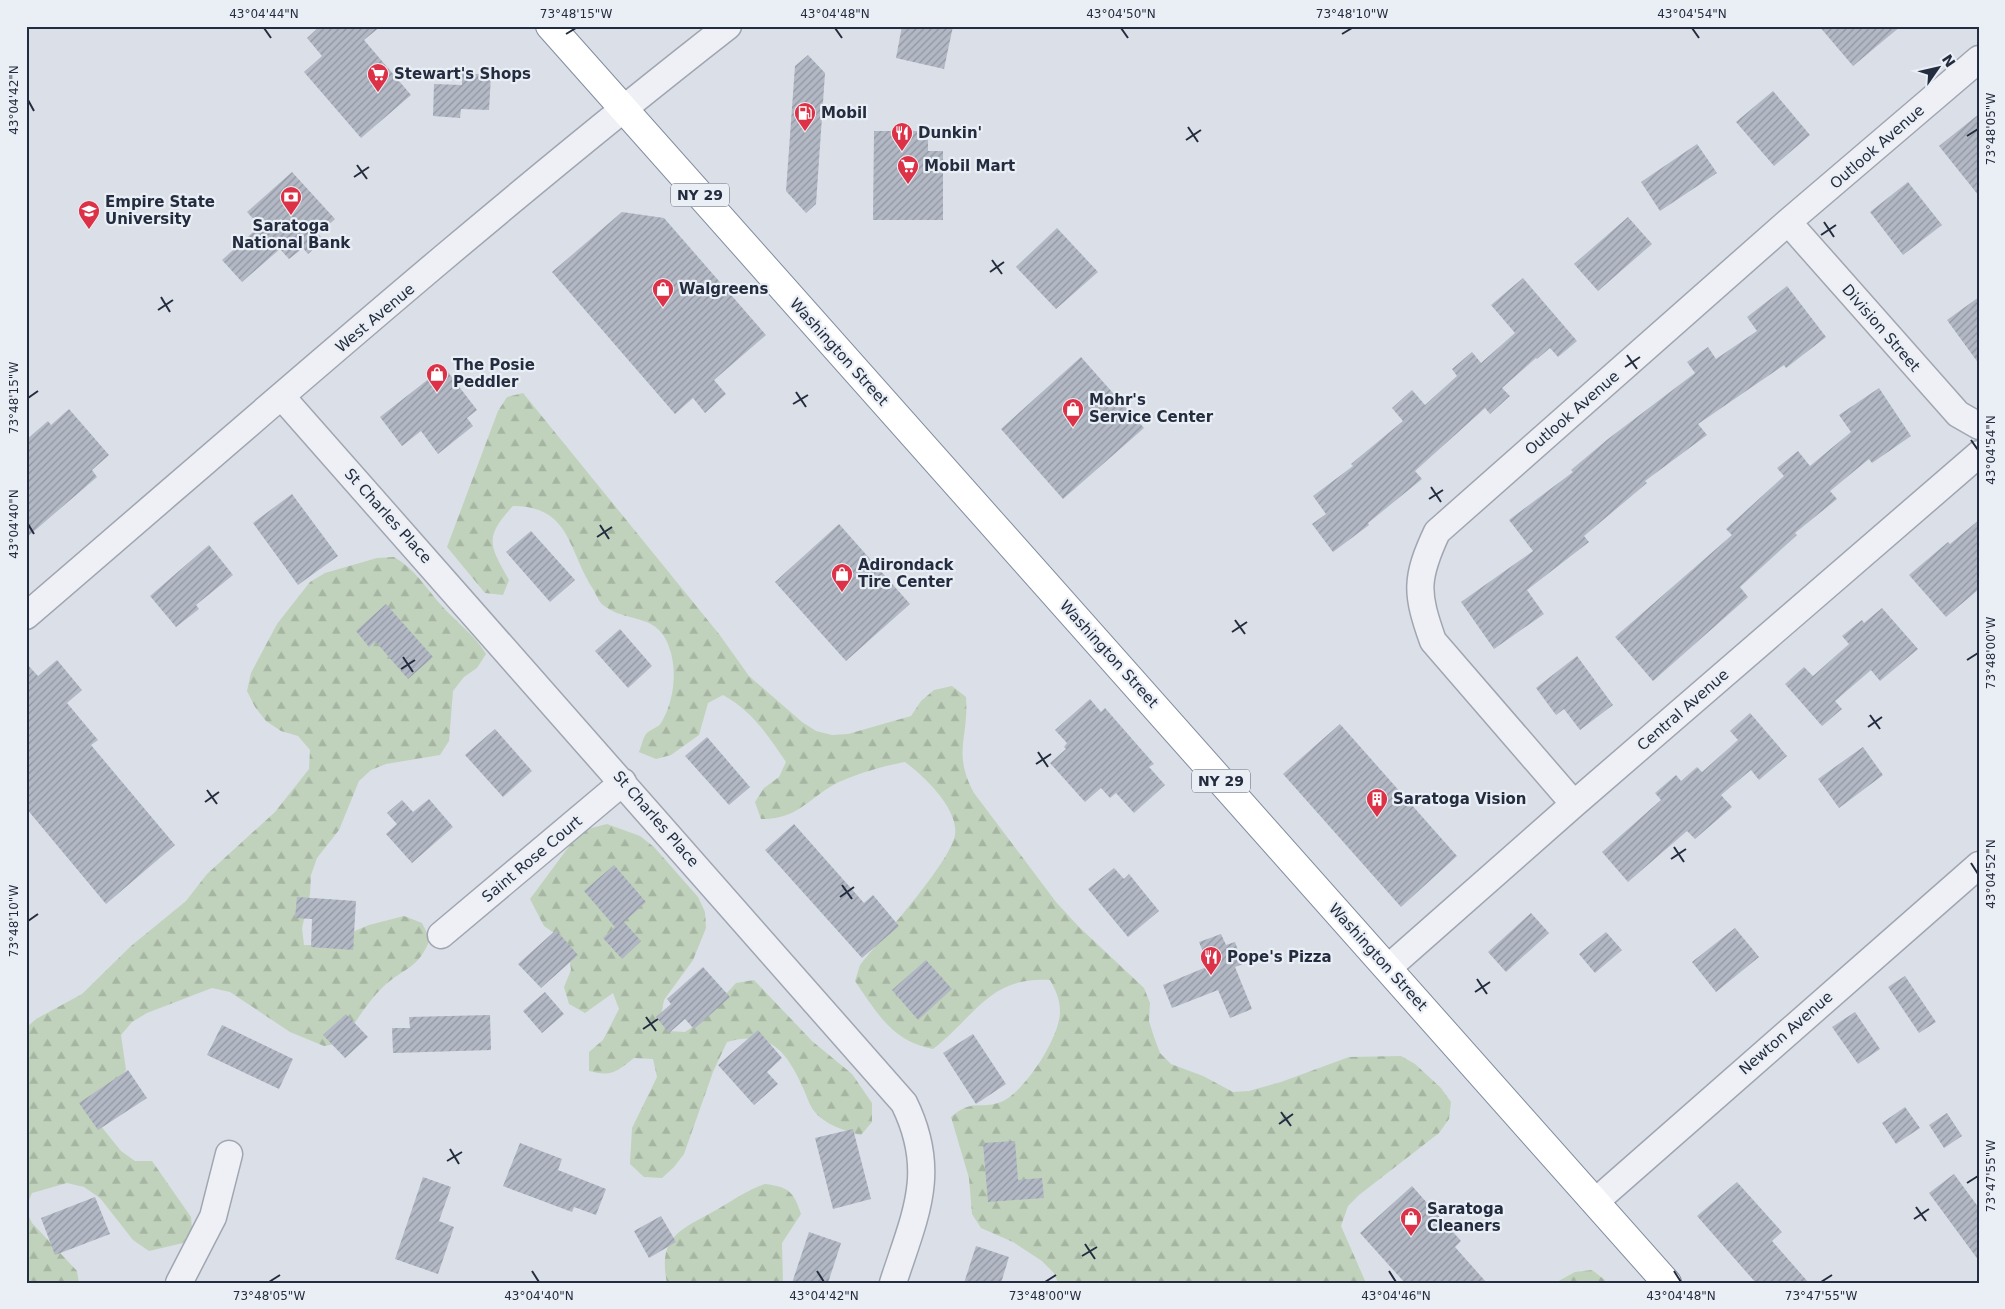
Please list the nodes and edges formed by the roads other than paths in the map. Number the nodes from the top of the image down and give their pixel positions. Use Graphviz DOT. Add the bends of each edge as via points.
graph roads {
  1 [pos="550,26"];
  2 [pos="728,26"];
  3 [pos="1979,59"];
  4 [pos="624,110"];
  5 [pos="1788,222"];
  6 [pos="282,397"];
  7 [pos="1979,426"];
  8 [pos="1979,454"];
  9 [pos="26,616"];
  10 [pos="623,782"];
  11 [pos="1574,804"];
  12 [pos="1979,865"];
  13 [pos="440,935"];
  14 [pos="1388,968"];
  15 [pos="229,1154"];
  16 [pos="1595,1202"];
  17 [pos="179,1283"];
  18 [pos="893,1283"];
  19 [pos="1667,1283"];
  1 -- 4 [label="highway, Washington Street / NY 29"];
  2 -- 4 [label="street, West Avenue"];
  3 -- 5 [label="street, Outlook Avenue"];
  4 -- 6 [label="street, West Avenue"];
  4 -- 14 [label="highway, Washington Street / NY 29"];
  5 -- 7 [label="street, Division Street" via="1958,414"];
  5 -- 11 [label="street, Outlook Avenue" via="1437,532 1423,563 1419,588 1423,614 1433,641"];
  6 -- 9 [label="street, West Avenue"];
  6 -- 10 [label="street, St Charles Place"];
  8 -- 11 [label="street, Central Avenue"];
  10 -- 13 [label="street, Saint Rose Court"];
  10 -- 18 [label="street, St Charles Place" via="904,1103 920,1144 922,1174 916,1211"];
  11 -- 14 [label="street, Central Avenue"];
  12 -- 16 [label="street, Newton Avenue"];
  14 -- 16 [label="highway, Washington Street / NY 29"];
  15 -- 17 [label="street" via="213,1217"];
  16 -- 19 [label="highway, Washington Street / NY 29"];
}
